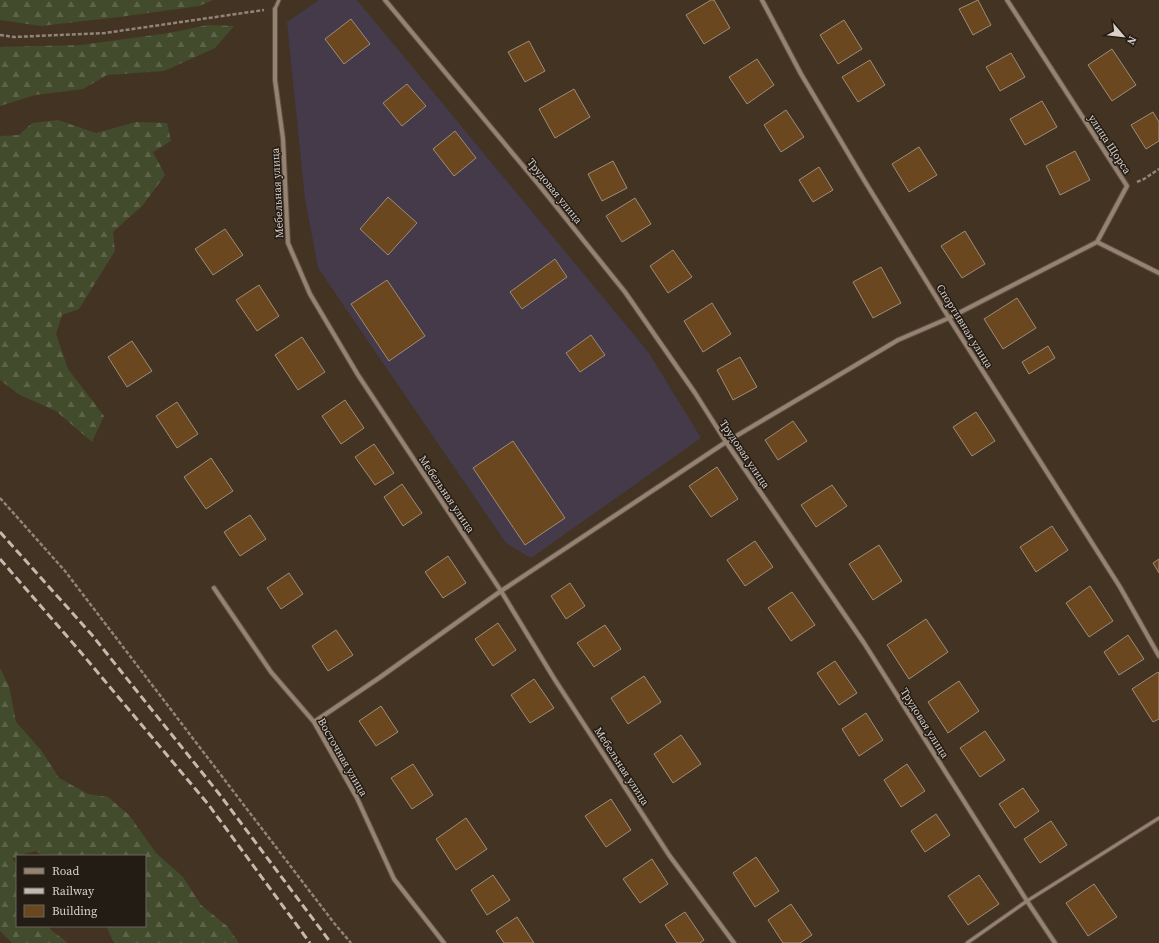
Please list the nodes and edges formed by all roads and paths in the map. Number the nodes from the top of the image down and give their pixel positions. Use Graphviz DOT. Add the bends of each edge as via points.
graph roads {
  1 [pos="279,0"];
  2 [pos="385,0"];
  3 [pos="762,0"];
  4 [pos="1007,0"];
  5 [pos="275,8"];
  6 [pos="0,35"];
  7 [pos="1159,169"];
  8 [pos="1127,186"];
  9 [pos="1097,242"];
  10 [pos="1159,273"];
  11 [pos="949,318"];
  12 [pos="726,442"];
  13 [pos="0,498"];
  14 [pos="214,588"];
  15 [pos="501,591"];
  16 [pos="1159,656"];
  17 [pos="314,722"];
  18 [pos="1159,818"];
  19 [pos="1027,901"];
  20 [pos="351,943"];
  21 [pos="444,943"];
  22 [pos="734,943"];
  23 [pos="967,943"];
  24 [pos="1055,943"];
  1 -- 5 [label="lane"];
  2 -- 12 [label="street, Трудовая улица" via="625,292"];
  3 -- 11 [label="street, Спортивная улица" via="801,74"];
  4 -- 8 [label="street, улица Щорса"];
  5 -- 6 [label="path" via="105,33 14,37"];
  5 -- 15 [label="street, Мебельная улица" via="275,80 283,139 288,243 310,294 358,375"];
  7 -- 8 [label="path"];
  8 -- 9 [label="street, улица Щорса"];
  9 -- 10 [label="street"];
  9 -- 11 [label="street"];
  11 -- 12 [label="street" via="898,340"];
  11 -- 16 [label="street, Спортивная улица" via="1120,587"];
  12 -- 15 [label="street"];
  12 -- 19 [label="street, Трудовая улица" via="864,643"];
  13 -- 20 [label="path" via="65,571"];
  14 -- 17 [label="street, Восточная улица" via="271,672"];
  15 -- 17 [label="street"];
  15 -- 22 [label="street, Мебельная улица" via="669,855"];
  17 -- 21 [label="street, Восточная улица" via="357,798 394,879"];
  18 -- 19 [label="lane"];
  19 -- 23 [label="lane"];
  19 -- 24 [label="street, Трудовая улица"];
}
